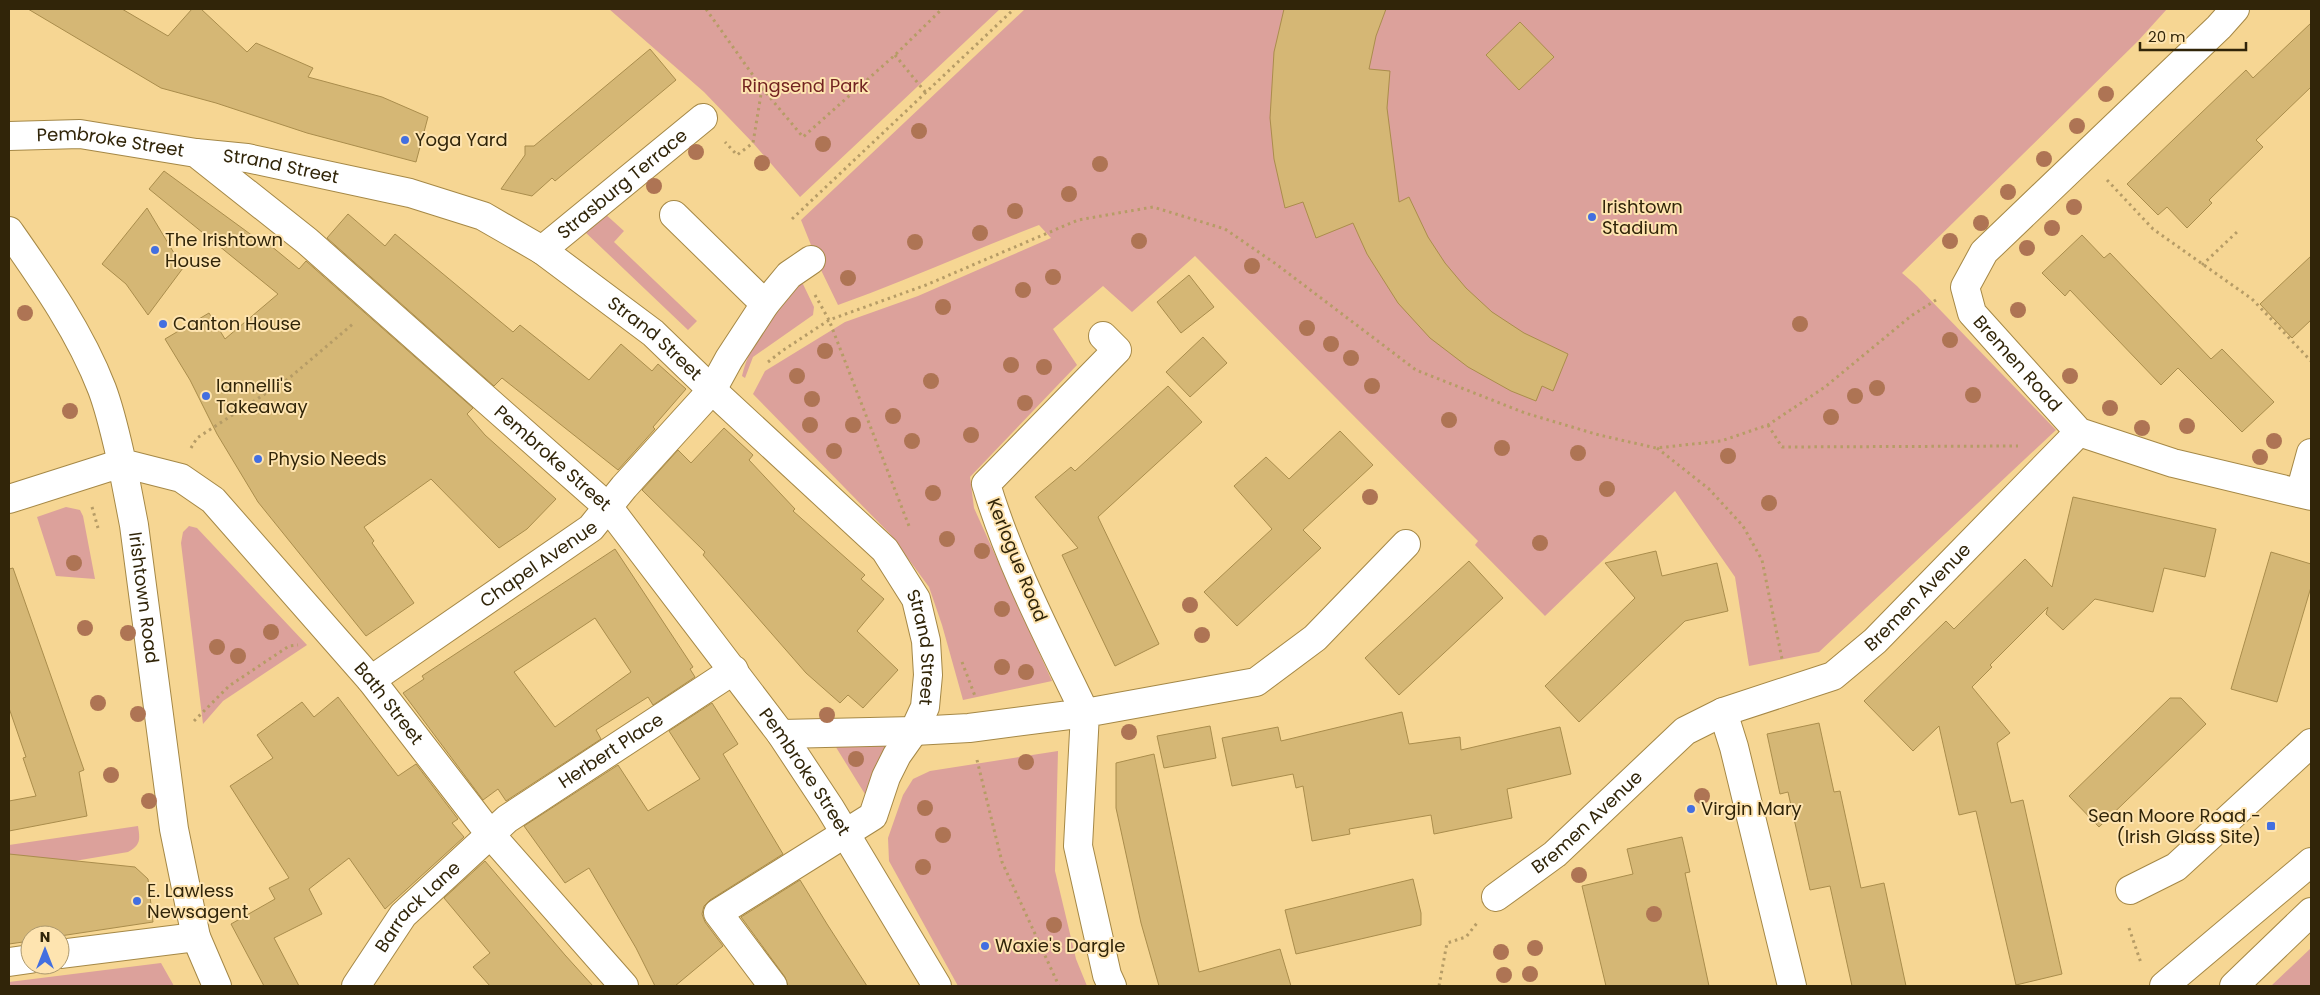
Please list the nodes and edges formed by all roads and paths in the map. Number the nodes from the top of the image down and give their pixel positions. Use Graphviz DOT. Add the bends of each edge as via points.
graph roads {
  1 [pos="706,9"];
  2 [pos="942,9"];
  3 [pos="1014,9"];
  4 [pos="2235,9"];
  5 [pos="895,55"];
  6 [pos="762,88"];
  7 [pos="926,93"];
  8 [pos="703,118"];
  9 [pos="9,136"];
  10 [pos="196,153"];
  11 [pos="737,155"];
  12 [pos="2084,156"];
  13 [pos="674,215"];
  14 [pos="792,219"];
  15 [pos="9,231"];
  16 [pos="2238,231"];
  17 [pos="542,250"];
  18 [pos="811,260"];
  19 [pos="2202,265"];
  20 [pos="1965,287"];
  21 [pos="375,302"];
  22 [pos="765,304"];
  23 [pos="1103,336"];
  24 [pos="2311,361"];
  25 [pos="761,368"];
  26 [pos="712,390"];
  27 [pos="1768,425"];
  28 [pos="2079,432"];
  29 [pos="1656,448"];
  30 [pos="188,453"];
  31 [pos="2311,453"];
  32 [pos="122,462"];
  33 [pos="2047,465"];
  34 [pos="2306,494"];
  35 [pos="9,499"];
  36 [pos="90,503"];
  37 [pos="609,508"];
  38 [pos="98,528"];
  39 [pos="1406,544"];
  40 [pos="304,644"];
  41 [pos="734,670"];
  42 [pos="371,680"];
  43 [pos="1790,690"];
  44 [pos="1723,712"];
  45 [pos="1085,713"];
  46 [pos="194,720"];
  47 [pos="914,731"];
  48 [pos="781,734"];
  49 [pos="2311,743"];
  50 [pos="490,834"];
  51 [pos="846,834"];
  52 [pos="2311,862"];
  53 [pos="2130,890"];
  54 [pos="1496,897"];
  55 [pos="2311,912"];
  56 [pos="2129,928"];
  57 [pos="196,937"];
  58 [pos="70,953"];
  59 [pos="2153,978"];
  60 [pos="217,986"];
  61 [pos="356,986"];
  62 [pos="624,986"];
  63 [pos="772,986"];
  64 [pos="938,986"];
  65 [pos="1112,986"];
  66 [pos="1439,986"];
  67 [pos="1792,986"];
  68 [pos="2234,986"];
  1 -- 6 [label="path"];
  2 -- 5 [label="path"];
  3 -- 7 [label="path"];
  4 -- 12 [label="street"];
  5 -- 6 [label="path" via="803,137"];
  5 -- 7 [label="path"];
  6 -- 11 [label="path" via="753,143"];
  7 -- 14 [label="path"];
  8 -- 17 [label="street, Strasburg Terrace"];
  9 -- 10 [label="street, Pembroke Street" via="80,134"];
  10 -- 17 [label="street, Strand Street" via="247,158 410,193 483,216"];
  10 -- 21 [label="street, Pembroke Street" via="307,241"];
  12 -- 19 [label="path" via="2153,229"];
  12 -- 20 [label="street" via="1984,252"];
  13 -- 22 [label="street"];
  15 -- 32 [label="street, Irishtown Road" via="48,287 87,355 114,425"];
  16 -- 19 [label="path"];
  17 -- 26 [label="street, Strand Street" via="653,333"];
  18 -- 22 [label="street, Chapel Avenue" via="789,275"];
  19 -- 24 [label="path" via="2252,299"];
  20 -- 27 [label="path" via="1950,292 1911,316 1825,387"];
  20 -- 28 [label="street, Bremen Road" via="1972,313"];
  21 -- 30 [label="path" via="288,379 197,438"];
  21 -- 37 [label="street, Pembroke Street"];
  22 -- 26 [label="street, Chapel Avenue"];
  23 -- 45 [label="street, Kerlogue Road" via="1117,350 986,484 1015,564"];
  25 -- 29 [label="path" via="829,320 926,285 1078,220 1153,207 1225,229 1416,370 1525,413"];
  26 -- 37 [label="street, Chapel Avenue" via="624,487"];
  26 -- 47 [label="street, Strand Street" via="885,550 916,599 926,641 928,675 925,707"];
  27 -- 29 [label="path" via="1721,441"];
  27 -- 33 [label="path" via="1782,446 2024,446"];
  28 -- 33 [label="street, Bremen Avenue"];
  28 -- 34 [label="street" via="2172,462"];
  29 -- 43 [label="path" via="1709,488 1742,526 1762,560"];
  31 -- 34 [label="street"];
  32 -- 35 [label="street"];
  32 -- 42 [label="street, Bath Street" via="181,478 213,500"];
  32 -- 57 [label="street, Irishtown Road" via="137,544 174,830"];
  33 -- 43 [label="street, Bremen Avenue" via="1875,641 1832,676"];
  36 -- 38 [label="path"];
  37 -- 41 [label="street, Pembroke Street"];
  37 -- 42 [label="street, Chapel Avenue" via="591,528"];
  39 -- 45 [label="street" via="1315,638 1256,682"];
  40 -- 46 [label="path" via="289,646 229,686"];
  41 -- 48 [label="street, Pembroke Street"];
  41 -- 50 [label="street, Herbert Place" via="507,819"];
  42 -- 50 [label="street, Bath Street"];
  43 -- 44 [label="street, Bremen Avenue"];
  44 -- 54 [label="street, Bremen Avenue" via="1685,731 1555,854"];
  44 -- 67 [label="street"];
  45 -- 47 [label="street" via="968,728"];
  45 -- 65 [label="street, Kerlogue Road" via="1078,846"];
  47 -- 48 [label="street"];
  47 -- 51 [label="street" via="886,777 872,816"];
  48 -- 51 [label="street, Pembroke Street"];
  49 -- 53 [label="street" via="2176,867"];
  50 -- 61 [label="street, Barrack Lane" via="403,915"];
  50 -- 62 [label="street, Bath Street"];
  51 -- 63 [label="street" via="718,914"];
  51 -- 64 [label="street, Pembroke Street"];
  52 -- 59 [label="street"];
  54 -- 66 [label="path" via="1466,937 1447,943"];
  55 -- 68 [label="street"];
  56 -- 59 [label="path"];
  57 -- 58 [label="street"];
  57 -- 60 [label="street, Irishtown Road"];
}
